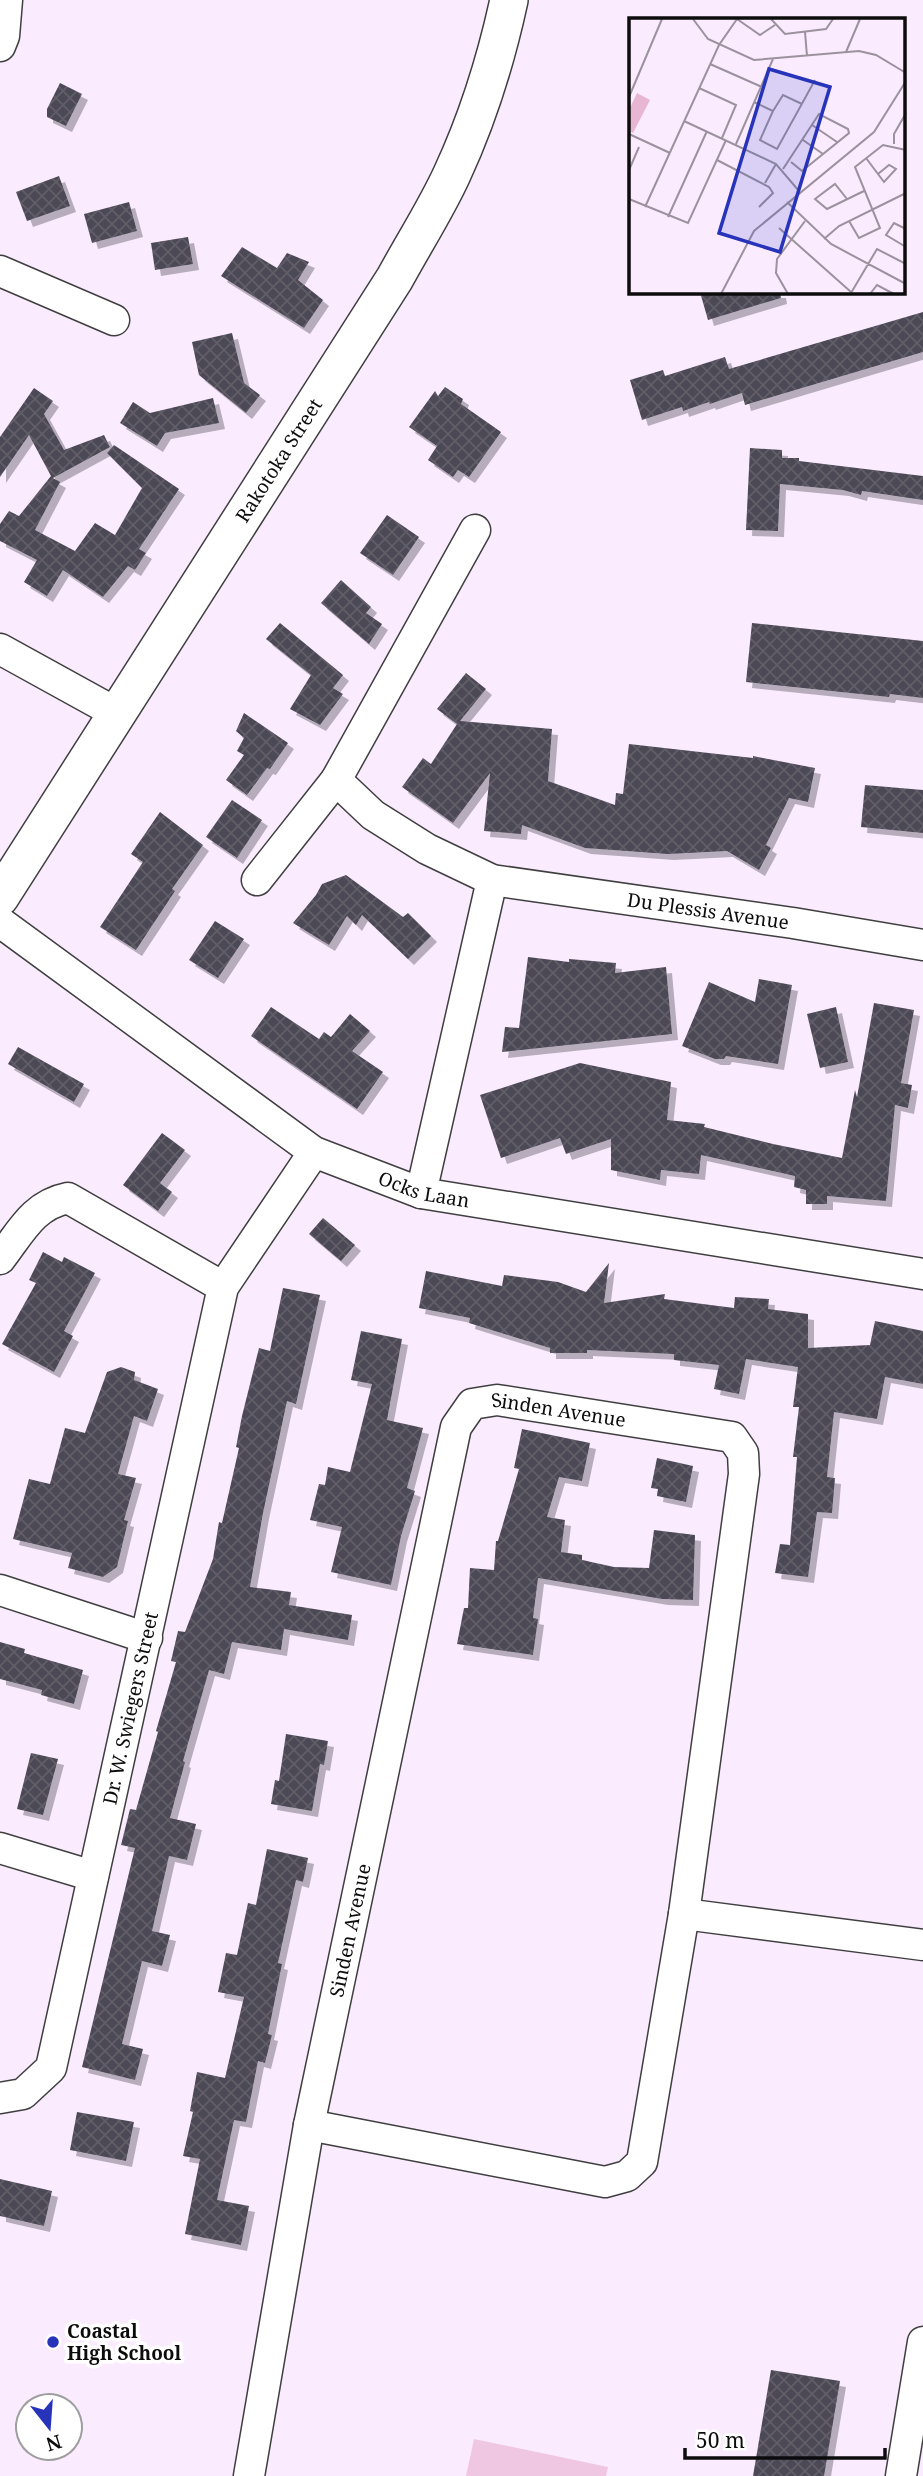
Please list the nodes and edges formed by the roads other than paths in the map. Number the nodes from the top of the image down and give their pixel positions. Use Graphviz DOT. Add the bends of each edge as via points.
graph roads {
  1 [pos="7,0"];
  2 [pos="509,0"];
  3 [pos="0,46"];
  4 [pos="0,271"];
  5 [pos="114,320"];
  6 [pos="475,530"];
  7 [pos="0,649"];
  8 [pos="118,715"];
  9 [pos="336,780"];
  10 [pos="257,880"];
  11 [pos="492,880"];
  12 [pos="0,897"];
  13 [pos="0,922"];
  14 [pos="923,945"];
  15 [pos="314,1152"];
  16 [pos="421,1194"];
  17 [pos="0,1259"];
  18 [pos="923,1274"];
  19 [pos="223,1287"];
  20 [pos="0,1590"];
  21 [pos="146,1638"];
  22 [pos="0,1848"];
  23 [pos="93,1876"];
  24 [pos="684,1914"];
  25 [pos="923,1945"];
  26 [pos="0,2098"];
  27 [pos="309,2125"];
  28 [pos="923,2342"];
  29 [pos="250,2476"];
  30 [pos="901,2476"];
  1 -- 3 [label="street"];
  2 -- 8 [label="street, Rakotoka Street" via="481,106 452,175 395,278"];
  4 -- 5 [label="street"];
  6 -- 9 [label="street"];
  7 -- 8 [label="street"];
  8 -- 12 [label="street, Rakotoka Street"];
  9 -- 10 [label="street"];
  9 -- 11 [label="street, Du Plessis Avenue" via="373,815 427,849"];
  11 -- 14 [label="street, Du Plessis Avenue"];
  11 -- 16 [label="street"];
  13 -- 15 [label="street, Ocks Laan"];
  15 -- 16 [label="street, Ocks Laan"];
  15 -- 19 [label="street, Dr. W. Swiegers Street"];
  16 -- 18 [label="street, Ocks Laan"];
  17 -- 19 [label="street" via="36,1212 52,1201 68,1198"];
  19 -- 21 [label="street, Dr. W. Swiegers Street"];
  20 -- 21 [label="street"];
  21 -- 23 [label="street, Dr. W. Swiegers Street"];
  22 -- 23 [label="street"];
  23 -- 26 [label="street, Dr. W. Swiegers Street" via="51,2068 23,2094"];
  24 -- 25 [label="street"];
  24 -- 27 [label="street, Sinden Avenue" via="642,2162 627,2176 605,2182"];
  24 -- 27 [label="street, Sinden Avenue" via="743,1453 732,1437 497,1400 472,1404 456,1427"];
  27 -- 29 [label="street, Sinden Avenue"];
  28 -- 30 [label="street"];
}
